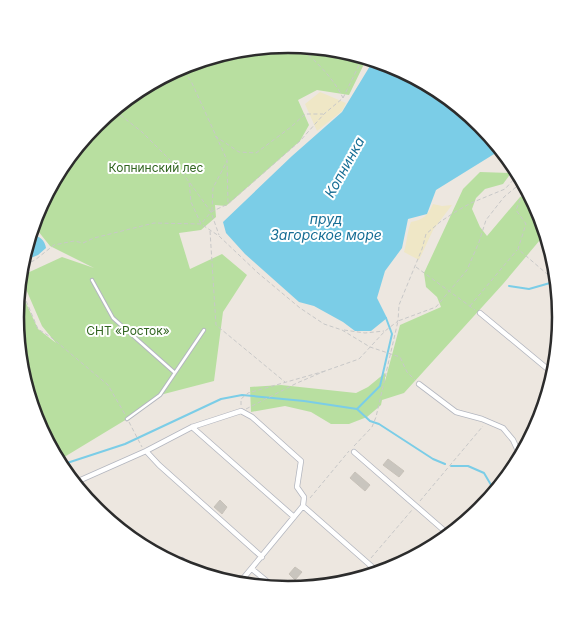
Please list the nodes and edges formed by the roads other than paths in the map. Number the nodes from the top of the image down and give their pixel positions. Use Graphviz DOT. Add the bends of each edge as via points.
graph roads {
  1 [pos="92,280"];
  2 [pos="480,313"];
  3 [pos="204,330"];
  4 [pos="547,369"];
  5 [pos="175,373"];
  6 [pos="419,384"];
  7 [pos="127,418"];
  8 [pos="192,427"];
  9 [pos="517,449"];
  10 [pos="146,450"];
  11 [pos="354,452"];
  12 [pos="80,480"];
  13 [pos="303,506"];
  14 [pos="294,517"];
  15 [pos="444,530"];
  16 [pos="262,557"];
  17 [pos="373,567"];
  18 [pos="252,569"];
  19 [pos="244,577"];
  20 [pos="266,580"];
  1 -- 5 [label="lane" via="113,318"];
  2 -- 4 [label="street"];
  3 -- 5 [label="lane"];
  5 -- 7 [label="lane" via="160,395"];
  6 -- 9 [label="street" via="456,412 502,428"];
  8 -- 10 [label="street"];
  8 -- 13 [label="street" via="242,412 252,417 301,461 297,487 304,497"];
  8 -- 14 [label="street"];
  10 -- 12 [label="street"];
  10 -- 16 [label="street"];
  11 -- 15 [label="street"];
  13 -- 14 [label="street"];
  13 -- 17 [label="street"];
  14 -- 16 [label="street"];
  16 -- 18 [label="street"];
  18 -- 19 [label="street"];
  18 -- 20 [label="street"];
}
